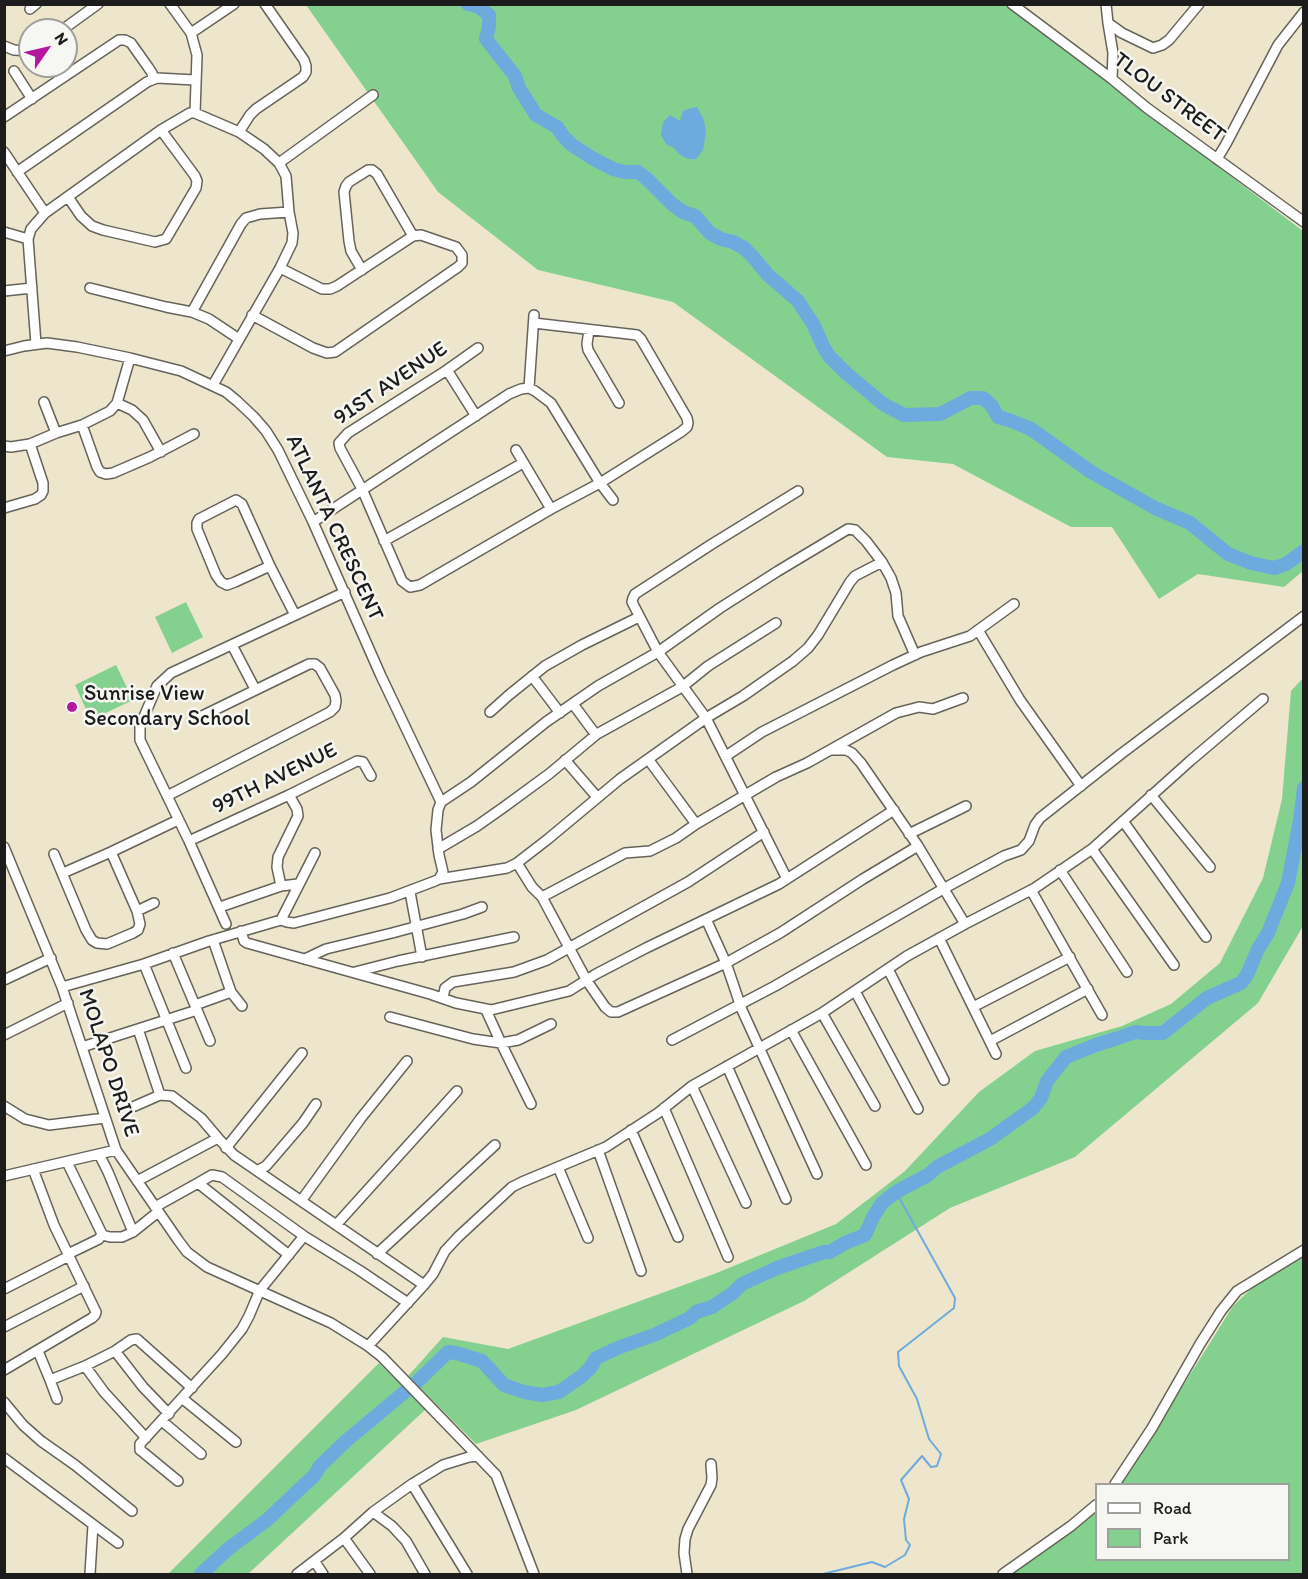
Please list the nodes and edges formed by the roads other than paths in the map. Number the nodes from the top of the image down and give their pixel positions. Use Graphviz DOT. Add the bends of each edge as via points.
graph roads {
  1 [pos="98,4"];
  2 [pos="170,4"];
  3 [pos="234,4"];
  4 [pos="265,4"];
  5 [pos="1012,4"];
  6 [pos="1106,4"];
  7 [pos="1183,4"];
  8 [pos="1196,8"];
  9 [pos="1304,12"];
  10 [pos="78,18"];
  11 [pos="1108,23"];
  12 [pos="191,33"];
  13 [pos="14,71"];
  14 [pos="153,79"];
  15 [pos="1112,79"];
  16 [pos="195,80"];
  17 [pos="373,95"];
  18 [pos="32,99"];
  19 [pos="195,113"];
  20 [pos="4,117"];
  21 [pos="161,130"];
  22 [pos="239,132"];
  23 [pos="4,152"];
  24 [pos="1216,159"];
  25 [pos="279,163"];
  26 [pos="17,172"];
  27 [pos="68,197"];
  28 [pos="289,212"];
  29 [pos="45,213"];
  30 [pos="1304,222"];
  31 [pos="4,232"];
  32 [pos="413,236"];
  33 [pos="28,238"];
  34 [pos="280,268"];
  35 [pos="362,270"];
  36 [pos="32,288"];
  37 [pos="90,288"];
  38 [pos="4,291"];
  39 [pos="192,312"];
  40 [pos="252,315"];
  41 [pos="589,330"];
  42 [pos="239,339"];
  43 [pos="36,344"];
  44 [pos="478,348"];
  45 [pos="4,351"];
  46 [pos="130,358"];
  47 [pos="447,370"];
  48 [pos="213,385"];
  49 [pos="528,388"];
  50 [pos="44,402"];
  51 [pos="117,403"];
  52 [pos="619,403"];
  53 [pos="476,416"];
  54 [pos="82,425"];
  55 [pos="56,433"];
  56 [pos="194,434"];
  57 [pos="30,444"];
  58 [pos="4,446"];
  59 [pos="516,450"];
  60 [pos="161,452"];
  61 [pos="523,463"];
  62 [pos="600,483"];
  63 [pos="362,489"];
  64 [pos="798,491"];
  65 [pos="612,500"];
  66 [pos="4,508"];
  67 [pos="551,509"];
  68 [pos="313,522"];
  69 [pos="384,541"];
  70 [pos="882,562"];
  71 [pos="270,566"];
  72 [pos="345,592"];
  73 [pos="1014,604"];
  74 [pos="295,615"];
  75 [pos="1304,616"];
  76 [pos="639,617"];
  77 [pos="776,623"];
  78 [pos="978,630"];
  79 [pos="232,645"];
  80 [pos="658,652"];
  81 [pos="915,655"];
  82 [pos="532,676"];
  83 [pos="682,687"];
  84 [pos="255,689"];
  85 [pos="963,698"];
  86 [pos="1263,699"];
  87 [pos="573,704"];
  88 [pos="490,712"];
  89 [pos="560,713"];
  90 [pos="202,716"];
  91 [pos="706,718"];
  92 [pos="596,735"];
  93 [pos="830,750"];
  94 [pos="726,756"];
  95 [pos="648,759"];
  96 [pos="565,760"];
  97 [pos="371,776"];
  98 [pos="1081,786"];
  99 [pos="746,794"];
  100 [pos="289,795"];
  101 [pos="1151,795"];
  102 [pos="167,796"];
  103 [pos="597,797"];
  104 [pos="441,802"];
  105 [pos="966,806"];
  106 [pos="894,810"];
  107 [pos="178,820"];
  108 [pos="1122,821"];
  109 [pos="696,824"];
  110 [pos="764,832"];
  111 [pos="909,834"];
  112 [pos="189,841"];
  113 [pos="918,846"];
  114 [pos="4,847"];
  115 [pos="438,849"];
  116 [pos="1092,849"];
  117 [pos="111,852"];
  118 [pos="315,853"];
  119 [pos="54,854"];
  120 [pos="517,863"];
  121 [pos="1210,867"];
  122 [pos="1060,870"];
  123 [pos="63,873"];
  124 [pos="439,879"];
  125 [pos="788,879"];
  126 [pos="298,884"];
  127 [pos="281,886"];
  128 [pos="943,889"];
  129 [pos="1031,890"];
  130 [pos="410,892"];
  131 [pos="542,897"];
  132 [pos="154,903"];
  133 [pos="220,907"];
  134 [pos="482,907"];
  135 [pos="137,911"];
  136 [pos="706,919"];
  137 [pos="281,920"];
  138 [pos="226,924"];
  139 [pos="965,924"];
  140 [pos="416,927"];
  141 [pos="241,931"];
  142 [pos="514,937"];
  143 [pos="1206,937"];
  144 [pos="939,938"];
  145 [pos="213,940"];
  146 [pos="569,947"];
  147 [pos="173,953"];
  148 [pos="422,957"];
  149 [pos="1070,957"];
  150 [pos="51,958"];
  151 [pos="305,958"];
  152 [pos="726,963"];
  153 [pos="144,964"];
  154 [pos="1174,965"];
  155 [pos="888,969"];
  156 [pos="355,972"];
  157 [pos="1127,972"];
  158 [pos="4,980"];
  159 [pos="587,981"];
  160 [pos="62,987"];
  161 [pos="1088,989"];
  162 [pos="855,991"];
  163 [pos="231,992"];
  164 [pos="442,998"];
  165 [pos="68,1003"];
  166 [pos="740,1003"];
  167 [pos="242,1006"];
  168 [pos="973,1007"];
  169 [pos="196,1008"];
  170 [pos="486,1010"];
  171 [pos="822,1013"];
  172 [pos="1102,1015"];
  173 [pos="390,1017"];
  174 [pos="166,1019"];
  175 [pos="550,1024"];
  176 [pos="138,1029"];
  177 [pos="791,1030"];
  178 [pos="4,1035"];
  179 [pos="672,1040"];
  180 [pos="210,1041"];
  181 [pos="990,1041"];
  182 [pos="501,1043"];
  183 [pos="82,1047"];
  184 [pos="760,1047"];
  185 [pos="302,1053"];
  186 [pos="996,1054"];
  187 [pos="408,1061"];
  188 [pos="727,1066"];
  189 [pos="186,1068"];
  190 [pos="944,1080"];
  191 [pos="692,1086"];
  192 [pos="457,1091"];
  193 [pos="160,1095"];
  194 [pos="316,1104"];
  195 [pos="531,1104"];
  196 [pos="4,1106"];
  197 [pos="135,1106"];
  198 [pos="875,1106"];
  199 [pos="664,1108"];
  200 [pos="918,1109"];
  201 [pos="105,1118"];
  202 [pos="631,1130"];
  203 [pos="218,1138"];
  204 [pos="495,1145"];
  205 [pos="226,1148"];
  206 [pos="116,1150"];
  207 [pos="598,1150"];
  208 [pos="99,1154"];
  209 [pos="67,1162"];
  210 [pos="866,1165"];
  211 [pos="558,1167"];
  212 [pos="33,1169"];
  213 [pos="257,1171"];
  214 [pos="817,1174"];
  215 [pos="4,1176"];
  216 [pos="137,1181"];
  217 [pos="198,1183"];
  218 [pos="786,1199"];
  219 [pos="301,1201"];
  220 [pos="747,1203"];
  221 [pos="157,1210"];
  222 [pos="336,1225"];
  223 [pos="133,1232"];
  224 [pos="102,1235"];
  225 [pos="304,1236"];
  226 [pos="678,1237"];
  227 [pos="588,1238"];
  228 [pos="1304,1250"];
  229 [pos="377,1254"];
  230 [pos="69,1255"];
  231 [pos="289,1255"];
  232 [pos="728,1257"];
  233 [pos="641,1271"];
  234 [pos="424,1285"];
  235 [pos="84,1286"];
  236 [pos="4,1289"];
  237 [pos="260,1290"];
  238 [pos="408,1303"];
  239 [pos="4,1327"];
  240 [pos="368,1346"];
  241 [pos="38,1351"];
  242 [pos="115,1351"];
  243 [pos="85,1366"];
  244 [pos="4,1370"];
  245 [pos="50,1380"];
  246 [pos="192,1388"];
  247 [pos="57,1399"];
  248 [pos="183,1399"];
  249 [pos="4,1402"];
  250 [pos="166,1417"];
  251 [pos="146,1438"];
  252 [pos="236,1442"];
  253 [pos="201,1454"];
  254 [pos="478,1456"];
  255 [pos="4,1458"];
  256 [pos="711,1464"];
  257 [pos="178,1481"];
  258 [pos="1116,1483"];
  259 [pos="412,1484"];
  260 [pos="1095,1506"];
  261 [pos="132,1511"];
  262 [pos="373,1512"];
  263 [pos="93,1525"];
  264 [pos="344,1538"];
  265 [pos="118,1543"];
  266 [pos="315,1562"];
  267 [pos="90,1575"];
  268 [pos="297,1575"];
  269 [pos="323,1575"];
  270 [pos="370,1575"];
  271 [pos="426,1575"];
  272 [pos="467,1575"];
  273 [pos="534,1575"];
  274 [pos="687,1575"];
  275 [pos="1003,1575"];
  1 -- 10 [label="street"];
  2 -- 12 [label="street"];
  3 -- 12 [label="street"];
  4 -- 22 [label="street" via="304,60 306,72 256,109"];
  5 -- 15 [label="street, TLOU STREET"];
  6 -- 11 [label="street"];
  7 -- 8 [label="street"];
  8 -- 11 [label="street" via="1169,40 1152,48"];
  9 -- 24 [label="street" via="1278,45"];
  11 -- 15 [label="street"];
  12 -- 16 [label="street" via="196,55"];
  13 -- 18 [label="street"];
  14 -- 16 [label="street"];
  14 -- 18 [label="street" via="131,43 119,40"];
  14 -- 26 [label="street"];
  15 -- 24 [label="street, TLOU STREET"];
  16 -- 19 [label="street"];
  17 -- 25 [label="street"];
  18 -- 20 [label="street"];
  19 -- 21 [label="street"];
  19 -- 22 [label="street"];
  21 -- 27 [label="street"];
  21 -- 27 [label="street" via="197,181 166,239 155,242 92,226"];
  22 -- 25 [label="street"];
  23 -- 26 [label="street"];
  24 -- 30 [label="street, TLOU STREET"];
  25 -- 28 [label="street" via="286,176"];
  26 -- 29 [label="street"];
  27 -- 29 [label="street"];
  28 -- 34 [label="street" via="292,243"];
  28 -- 39 [label="street" via="246,218"];
  29 -- 33 [label="street"];
  31 -- 33 [label="street"];
  32 -- 35 [label="street"];
  32 -- 35 [label="street" via="377,174 368,170 350,182 344,192 349,241"];
  32 -- 40 [label="street" via="456,247 462,263 335,352 314,348"];
  33 -- 36 [label="street"];
  34 -- 35 [label="street" via="322,289 330,289"];
  34 -- 40 [label="street"];
  36 -- 38 [label="street"];
  36 -- 43 [label="street"];
  37 -- 39 [label="street"];
  39 -- 42 [label="street"];
  40 -- 42 [label="street"];
  41 -- 49 [label="street" via="534,319"];
  41 -- 52 [label="street" via="588,350"];
  41 -- 62 [label="street" via="637,335 688,423 685,429"];
  42 -- 48 [label="street"];
  43 -- 45 [label="street, ATLANTA CRESCENT"];
  43 -- 46 [label="street, ATLANTA CRESCENT" via="77,347"];
  44 -- 47 [label="street, 91ST AVENUE"];
  46 -- 48 [label="street, ATLANTA CRESCENT" via="182,371"];
  46 -- 51 [label="street"];
  47 -- 53 [label="street"];
  47 -- 63 [label="street, 91ST AVENUE" via="340,440 340,448"];
  48 -- 68 [label="street, ATLANTA CRESCENT" via="237,401 266,431"];
  49 -- 53 [label="street" via="509,394"];
  49 -- 62 [label="street" via="551,403"];
  50 -- 55 [label="street"];
  51 -- 54 [label="street"];
  51 -- 60 [label="street" via="143,420"];
  53 -- 63 [label="street"];
  54 -- 55 [label="street"];
  54 -- 60 [label="street" via="100,472 113,473"];
  55 -- 57 [label="street"];
  56 -- 60 [label="street"];
  57 -- 58 [label="street"];
  57 -- 66 [label="street" via="43,491 35,500"];
  59 -- 61 [label="street"];
  61 -- 67 [label="street"];
  61 -- 69 [label="street"];
  62 -- 65 [label="street"];
  62 -- 67 [label="street"];
  63 -- 68 [label="street"];
  63 -- 69 [label="street"];
  64 -- 76 [label="street" via="635,594 632,602"];
  67 -- 69 [label="street" via="415,587 402,581"];
  68 -- 72 [label="street, ATLANTA CRESCENT"];
  70 -- 80 [label="street" via="855,530 848,529"];
  70 -- 81 [label="street" via="891,578 898,616"];
  70 -- 91 [label="street" via="855,576 808,648"];
  71 -- 71 [label="street" via="239,501 228,502 199,519 197,529 221,582 227,585"];
  71 -- 74 [label="street"];
  72 -- 74 [label="street"];
  72 -- 104 [label="street, ATLANTA CRESCENT"];
  73 -- 78 [label="street"];
  74 -- 79 [label="street"];
  75 -- 98 [label="street"];
  76 -- 80 [label="street"];
  76 -- 82 [label="street" via="582,645"];
  77 -- 83 [label="street"];
  78 -- 81 [label="street"];
  78 -- 98 [label="street" via="1020,700"];
  79 -- 84 [label="street"];
  79 -- 102 [label="street" via="171,673 157,686 139,732"];
  80 -- 83 [label="street"];
  80 -- 87 [label="street"];
  81 -- 94 [label="street" via="762,732"];
  82 -- 88 [label="street"];
  82 -- 89 [label="street"];
  83 -- 91 [label="street"];
  83 -- 92 [label="street"];
  84 -- 90 [label="street"];
  84 -- 102 [label="street" via="315,664 335,695 335,707"];
  85 -- 93 [label="street" via="933,709 919,707 896,713"];
  86 -- 101 [label="street"];
  87 -- 89 [label="street"];
  87 -- 92 [label="street"];
  89 -- 104 [label="street"];
  91 -- 94 [label="street"];
  91 -- 95 [label="street"];
  92 -- 96 [label="street"];
  93 -- 99 [label="street"];
  93 -- 106 [label="street" via="852,753"];
  94 -- 99 [label="street"];
  95 -- 103 [label="street"];
  95 -- 109 [label="street"];
  96 -- 103 [label="street"];
  96 -- 115 [label="street" via="495,813"];
  97 -- 100 [label="street, 99TH AVENUE" via="363,762 357,761"];
  98 -- 128 [label="street" via="1040,818 1021,850"];
  99 -- 109 [label="street"];
  99 -- 110 [label="street"];
  100 -- 112 [label="street, 99TH AVENUE"];
  100 -- 127 [label="street" via="298,816 278,857"];
  101 -- 108 [label="street"];
  101 -- 121 [label="street"];
  102 -- 107 [label="street"];
  103 -- 120 [label="street"];
  104 -- 115 [label="street" via="436,830"];
  105 -- 111 [label="street"];
  106 -- 111 [label="street"];
  106 -- 125 [label="street"];
  107 -- 112 [label="street"];
  107 -- 117 [label="street"];
  108 -- 116 [label="street"];
  108 -- 143 [label="street"];
  109 -- 131 [label="street" via="650,851 625,853"];
  110 -- 125 [label="street"];
  110 -- 146 [label="street" via="688,882"];
  111 -- 113 [label="street"];
  112 -- 133 [label="street"];
  113 -- 128 [label="street"];
  113 -- 152 [label="street"];
  114 -- 150 [label="street, MOLAPO DRIVE"];
  115 -- 124 [label="street" via="443,872"];
  116 -- 122 [label="street"];
  116 -- 154 [label="street"];
  117 -- 123 [label="street"];
  117 -- 135 [label="street"];
  118 -- 126 [label="street"];
  119 -- 123 [label="street"];
  120 -- 124 [label="street"];
  120 -- 131 [label="street"];
  122 -- 129 [label="street"];
  122 -- 157 [label="street"];
  123 -- 135 [label="street" via="86,930 97,944 138,930"];
  124 -- 130 [label="street"];
  125 -- 136 [label="street"];
  126 -- 127 [label="street"];
  126 -- 137 [label="street"];
  127 -- 133 [label="street"];
  128 -- 139 [label="street"];
  128 -- 166 [label="street"];
  129 -- 139 [label="street"];
  129 -- 149 [label="street"];
  130 -- 137 [label="street" via="294,923"];
  130 -- 140 [label="street"];
  131 -- 146 [label="street"];
  132 -- 135 [label="street"];
  133 -- 138 [label="street"];
  134 -- 140 [label="street"];
  136 -- 152 [label="street"];
  136 -- 159 [label="street"];
  137 -- 141 [label="street"];
  139 -- 144 [label="street"];
  140 -- 148 [label="street"];
  140 -- 151 [label="street" via="326,949"];
  141 -- 145 [label="street"];
  141 -- 151 [label="street" via="247,943"];
  142 -- 148 [label="street"];
  144 -- 155 [label="street"];
  144 -- 168 [label="street"];
  145 -- 147 [label="street"];
  145 -- 163 [label="street"];
  146 -- 159 [label="street"];
  146 -- 164 [label="street" via="514,972 453,982"];
  147 -- 153 [label="street"];
  147 -- 169 [label="street"];
  148 -- 156 [label="street"];
  149 -- 161 [label="street"];
  149 -- 168 [label="street"];
  150 -- 158 [label="street"];
  150 -- 160 [label="street, MOLAPO DRIVE"];
  151 -- 156 [label="street"];
  152 -- 159 [label="street" via="618,1012 605,1007"];
  152 -- 166 [label="street"];
  153 -- 160 [label="street"];
  153 -- 174 [label="street"];
  155 -- 162 [label="street"];
  155 -- 190 [label="street"];
  156 -- 164 [label="street"];
  159 -- 170 [label="street" via="569,991"];
  160 -- 165 [label="street, MOLAPO DRIVE"];
  161 -- 172 [label="street"];
  161 -- 181 [label="street"];
  162 -- 171 [label="street"];
  162 -- 200 [label="street"];
  163 -- 167 [label="street"];
  163 -- 169 [label="street"];
  164 -- 170 [label="street"];
  165 -- 178 [label="street"];
  165 -- 183 [label="street, MOLAPO DRIVE"];
  166 -- 179 [label="street"];
  166 -- 184 [label="street"];
  168 -- 181 [label="street"];
  169 -- 174 [label="street"];
  169 -- 180 [label="street"];
  170 -- 182 [label="street"];
  171 -- 177 [label="street"];
  171 -- 198 [label="street"];
  173 -- 182 [label="street"];
  174 -- 176 [label="street"];
  174 -- 189 [label="street"];
  175 -- 182 [label="street" via="518,1040"];
  176 -- 183 [label="street"];
  176 -- 193 [label="street"];
  177 -- 184 [label="street"];
  177 -- 210 [label="street"];
  181 -- 186 [label="street"];
  182 -- 195 [label="street"];
  183 -- 201 [label="street, MOLAPO DRIVE"];
  184 -- 188 [label="street"];
  184 -- 214 [label="street"];
  185 -- 205 [label="street"];
  187 -- 219 [label="street"];
  188 -- 191 [label="street"];
  188 -- 218 [label="street"];
  191 -- 199 [label="street"];
  191 -- 220 [label="street"];
  192 -- 222 [label="street"];
  193 -- 197 [label="street"];
  193 -- 203 [label="street" via="172,1095 201,1118"];
  194 -- 213 [label="street" via="266,1166"];
  196 -- 201 [label="street" via="25,1119 49,1125"];
  199 -- 202 [label="street"];
  199 -- 232 [label="street"];
  201 -- 206 [label="street, MOLAPO DRIVE"];
  202 -- 207 [label="street"];
  202 -- 226 [label="street"];
  203 -- 205 [label="street"];
  203 -- 216 [label="street"];
  204 -- 229 [label="street"];
  205 -- 213 [label="street"];
  206 -- 208 [label="street"];
  206 -- 216 [label="street, MOLAPO DRIVE"];
  207 -- 211 [label="street"];
  207 -- 233 [label="street"];
  208 -- 209 [label="street"];
  208 -- 223 [label="street"];
  209 -- 212 [label="street"];
  209 -- 224 [label="street"];
  211 -- 227 [label="street"];
  211 -- 234 [label="street" via="512,1187 451,1244"];
  212 -- 215 [label="street"];
  212 -- 230 [label="street"];
  213 -- 219 [label="street"];
  216 -- 221 [label="street, MOLAPO DRIVE"];
  217 -- 221 [label="street"];
  217 -- 225 [label="street" via="212,1175 222,1177"];
  217 -- 231 [label="street"];
  219 -- 222 [label="street"];
  221 -- 223 [label="street"];
  221 -- 237 [label="street, MOLAPO DRIVE" via="177,1240 199,1262"];
  222 -- 229 [label="street"];
  223 -- 224 [label="street" via="122,1237"];
  224 -- 230 [label="street"];
  225 -- 231 [label="street"];
  225 -- 238 [label="street"];
  228 -- 258 [label="street" via="1237,1291 1200,1344"];
  229 -- 234 [label="street"];
  230 -- 235 [label="street"];
  230 -- 236 [label="street"];
  231 -- 237 [label="street"];
  234 -- 238 [label="street"];
  235 -- 239 [label="street"];
  235 -- 241 [label="street" via="96,1315"];
  237 -- 240 [label="street, MOLAPO DRIVE" via="331,1323"];
  237 -- 246 [label="street" via="242,1329"];
  238 -- 240 [label="street"];
  240 -- 254 [label="street, MOLAPO DRIVE"];
  241 -- 244 [label="street"];
  241 -- 245 [label="street"];
  242 -- 243 [label="street"];
  242 -- 246 [label="street" via="137,1339"];
  242 -- 250 [label="street"];
  243 -- 245 [label="street"];
  243 -- 251 [label="street"];
  245 -- 247 [label="street"];
  246 -- 248 [label="street"];
  248 -- 250 [label="street"];
  248 -- 252 [label="street"];
  249 -- 261 [label="street" via="41,1441"];
  250 -- 251 [label="street"];
  250 -- 253 [label="street"];
  251 -- 257 [label="street" via="140,1450"];
  254 -- 259 [label="street" via="443,1465"];
  254 -- 273 [label="street, MOLAPO DRIVE" via="496,1475"];
  255 -- 263 [label="street"];
  256 -- 274 [label="street" via="711,1485 685,1539"];
  259 -- 262 [label="street"];
  259 -- 272 [label="street"];
  260 -- 275 [label="street"];
  262 -- 264 [label="street"];
  262 -- 271 [label="street" via="406,1540"];
  263 -- 265 [label="street"];
  263 -- 267 [label="street"];
  264 -- 266 [label="street"];
  264 -- 270 [label="street"];
  266 -- 268 [label="street"];
  266 -- 269 [label="street"];
}
